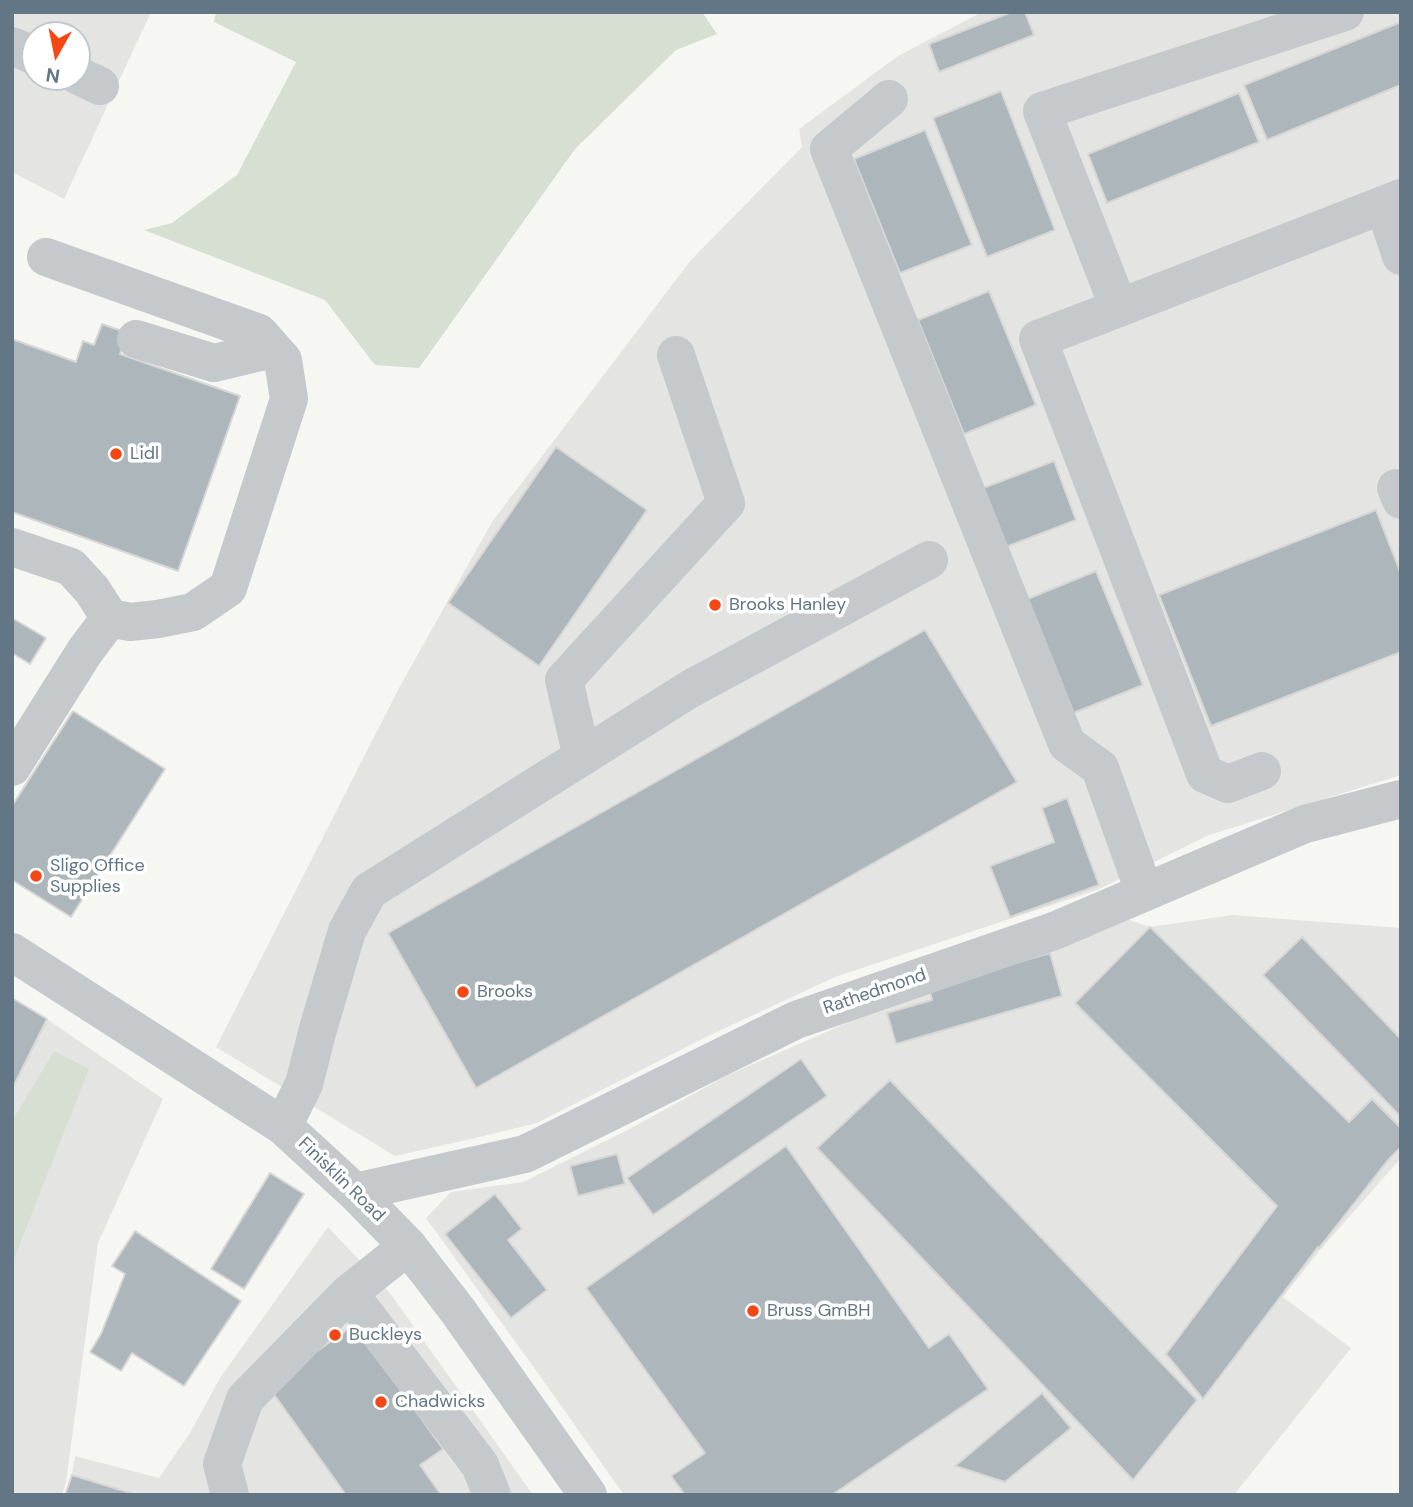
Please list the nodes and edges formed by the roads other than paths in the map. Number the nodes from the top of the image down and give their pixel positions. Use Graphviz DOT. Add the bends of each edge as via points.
graph roads {
  1 [pos="1345,12"];
  2 [pos="889,99"];
  3 [pos="1393,202"];
  4 [pos="1401,256"];
  5 [pos="46,257"];
  6 [pos="1119,308"];
  7 [pos="136,339"];
  8 [pos="273,349"];
  9 [pos="676,355"];
  10 [pos="12,547"];
  11 [pos="929,561"];
  12 [pos="110,618"];
  13 [pos="582,757"];
  14 [pos="12,767"];
  15 [pos="1262,771"];
  16 [pos="1401,799"];
  17 [pos="1144,891"];
  18 [pos="12,952"];
  19 [pos="283,1126"];
  20 [pos="355,1192"];
  21 [pos="408,1246"];
  22 [pos="349,1293"];
  23 [pos="230,1495"];
  24 [pos="492,1495"];
  25 [pos="588,1495"];
  1 -- 6 [label="street" via="1042,111"];
  2 -- 17 [label="street" via="829,149 1067,744 1100,768"];
  3 -- 4 [label="street"];
  3 -- 6 [label="street"];
  5 -- 8 [label="street" via="259,333"];
  6 -- 15 [label="street" via="1038,339 1205,774 1228,784"];
  7 -- 8 [label="street" via="214,363"];
  8 -- 12 [label="street" via="283,360 289,399 228,588 193,612 130,622"];
  9 -- 13 [label="street" via="726,503 564,680"];
  10 -- 12 [label="street" via="71,567"];
  11 -- 13 [label="street" via="690,689"];
  12 -- 14 [label="street"];
  13 -- 19 [label="street" via="369,891 347,931 304,1084"];
  16 -- 17 [label="street, Rathedmond" via="1305,824"];
  17 -- 20 [label="street, Rathedmond" via="1054,931 796,1020 525,1154"];
  18 -- 19 [label="street, Finisklin Road"];
  19 -- 20 [label="street, Finisklin Road"];
  20 -- 21 [label="street, Finisklin Road"];
  21 -- 22 [label="street"];
  21 -- 25 [label="street, Finisklin Road"];
  22 -- 23 [label="street" via="245,1399 222,1464"];
  22 -- 24 [label="street" via="480,1465"];
}
